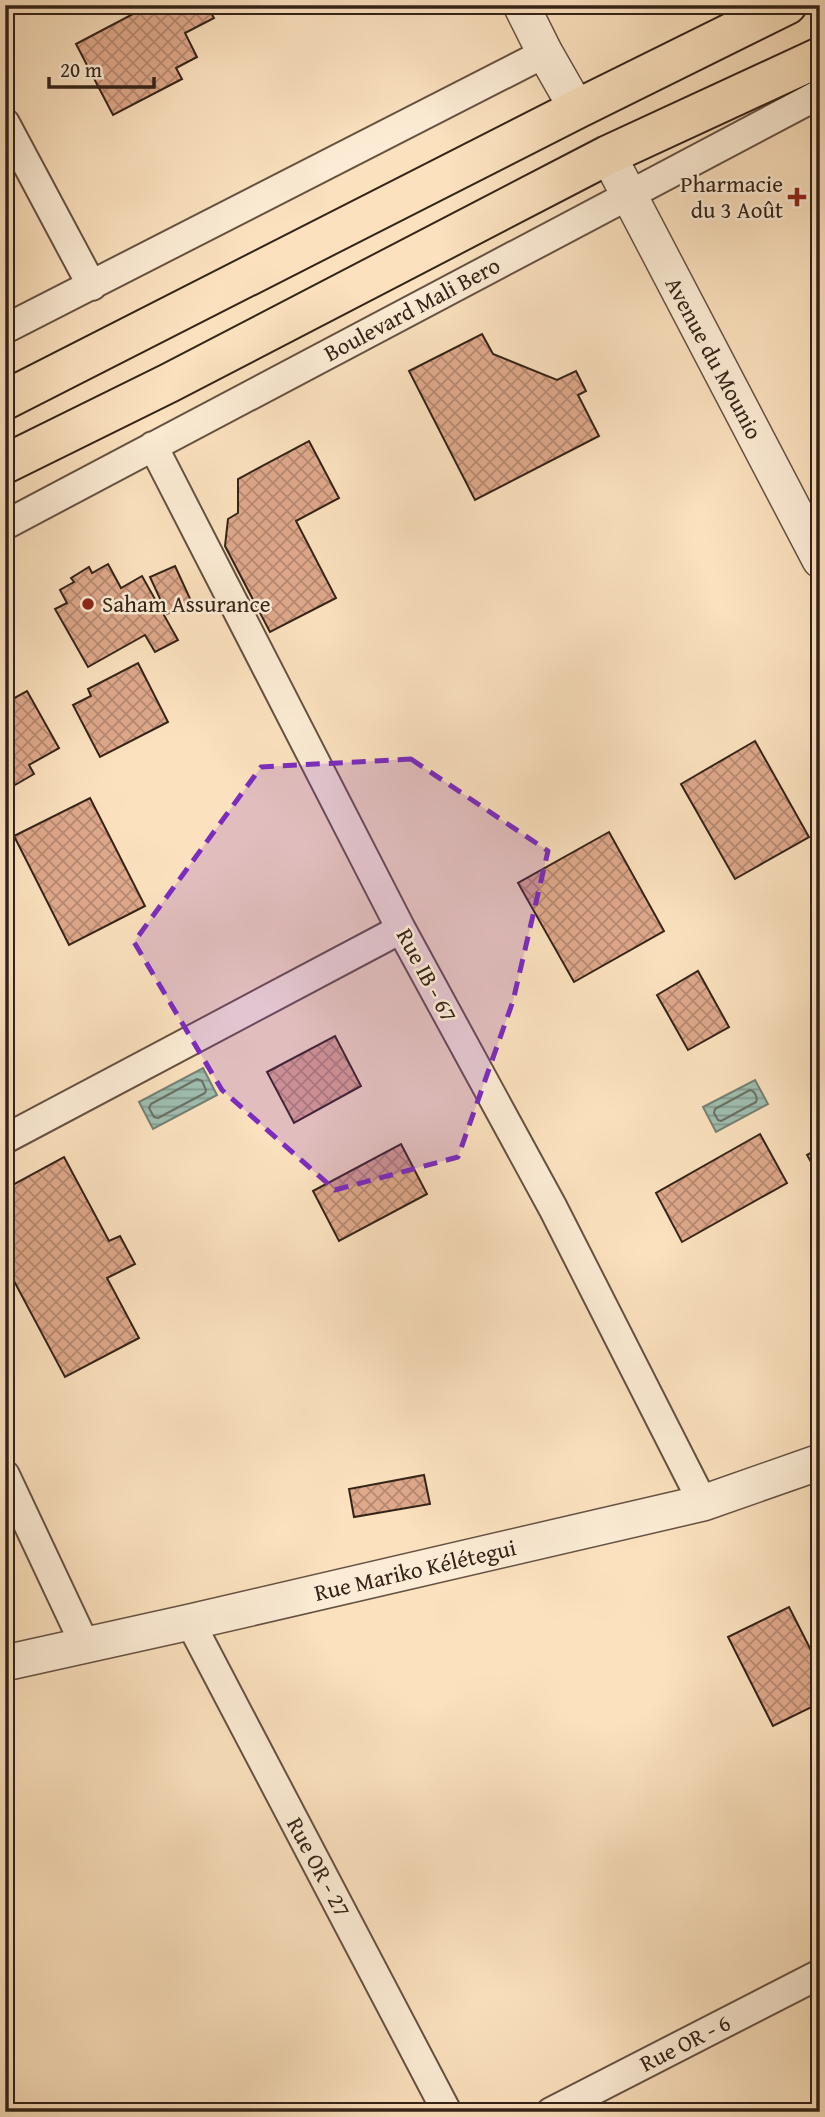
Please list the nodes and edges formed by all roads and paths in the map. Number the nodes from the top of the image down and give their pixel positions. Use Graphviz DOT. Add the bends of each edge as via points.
graph roads {
  1 [pos="521,5"];
  2 [pos="787,5"];
  3 [pos="545,53"];
  4 [pos="820,57"];
  5 [pos="820,94"];
  6 [pos="577,109"];
  7 [pos="5,123"];
  8 [pos="608,155"];
  9 [pos="628,194"];
  10 [pos="92,286"];
  11 [pos="5,329"];
  12 [pos="5,400"];
  13 [pos="153,446"];
  14 [pos="5,464"];
  15 [pos="5,525"];
  16 [pos="820,560"];
  17 [pos="401,929"];
  18 [pos="5,1139"];
  19 [pos="820,1462"];
  20 [pos="5,1475"];
  21 [pos="703,1503"];
  22 [pos="190,1622"];
  23 [pos="85,1645"];
  24 [pos="5,1662"];
  25 [pos="820,1974"];
  26 [pos="447,2112"];
  27 [pos="551,2112"];
  1 -- 3 [label="street"];
  2 -- 6 [label="main road"];
  3 -- 6 [label="street"];
  3 -- 10 [label="street"];
  4 -- 8 [label="main road, Boulevard Mali Bero"];
  5 -- 9 [label="street, Boulevard Mali Bero"];
  6 -- 12 [label="main road"];
  7 -- 10 [label="street"];
  8 -- 9 [label="street, Avenue du Mounio"];
  8 -- 14 [label="main road, Boulevard Mali Bero"];
  9 -- 13 [label="street, Boulevard Mali Bero"];
  9 -- 16 [label="street, Avenue du Mounio"];
  10 -- 11 [label="street"];
  13 -- 15 [label="street, Boulevard Mali Bero"];
  13 -- 17 [label="street, Rue IB - 67"];
  17 -- 18 [label="street"];
  17 -- 21 [label="street, Rue IB - 67" via="553,1208"];
  19 -- 21 [label="street, Rue Mariko Kélétegui"];
  20 -- 23 [label="street"];
  21 -- 22 [label="street, Rue Mariko Kélétegui"];
  22 -- 23 [label="street, Rue Mariko Kélétegui"];
  22 -- 26 [label="street, Rue OR - 27"];
  23 -- 24 [label="street, Rue Mariko Kélétegui"];
  25 -- 27 [label="street, Rue OR - 6"];
}
